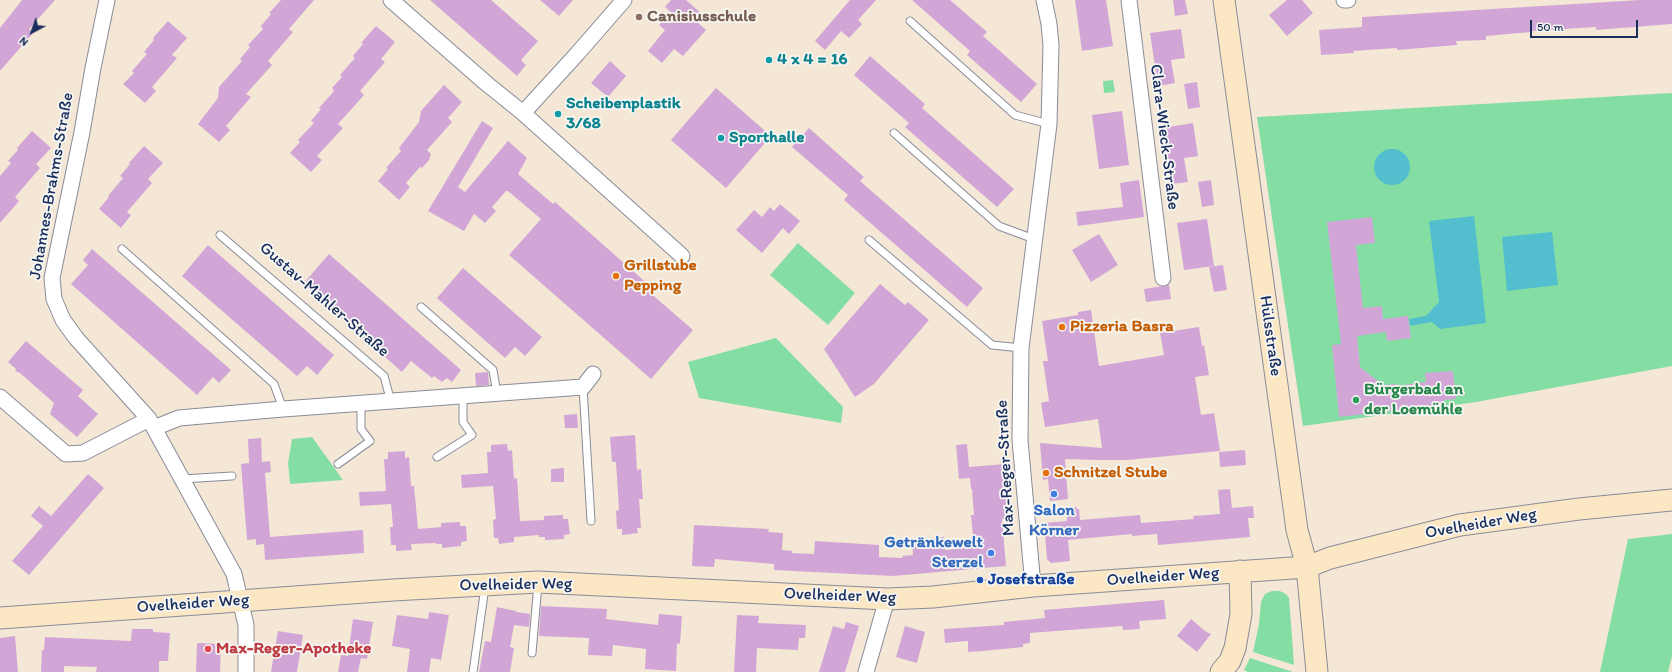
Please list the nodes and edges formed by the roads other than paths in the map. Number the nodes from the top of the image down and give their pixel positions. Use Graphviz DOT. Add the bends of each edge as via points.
graph roads {
  1 [pos="107,0"];
  2 [pos="391,0"];
  3 [pos="624,0"];
  4 [pos="1044,0"];
  5 [pos="1128,0"];
  6 [pos="1224,0"];
  7 [pos="1344,0"];
  8 [pos="1348,0"];
  9 [pos="910,21"];
  10 [pos="523,113"];
  11 [pos="1049,124"];
  12 [pos="894,133"];
  13 [pos="220,234"];
  14 [pos="1034,239"];
  15 [pos="869,240"];
  16 [pos="122,248"];
  17 [pos="682,256"];
  18 [pos="1163,278"];
  19 [pos="421,307"];
  20 [pos="1021,348"];
  21 [pos="593,374"];
  22 [pos="583,387"];
  23 [pos="497,394"];
  24 [pos="463,396"];
  25 [pos="0,397"];
  26 [pos="391,402"];
  27 [pos="361,404"];
  28 [pos="283,409"];
  29 [pos="152,423"];
  30 [pos="437,457"];
  31 [pos="338,464"];
  32 [pos="232,476"];
  33 [pos="182,479"];
  34 [pos="1672,500"];
  35 [pos="591,521"];
  36 [pos="1307,567"];
  37 [pos="1240,571"];
  38 [pos="538,582"];
  39 [pos="486,585"];
  40 [pos="1033,586"];
  41 [pos="887,599"];
  42 [pos="242,601"];
  43 [pos="0,618"];
  44 [pos="532,653"];
  45 [pos="246,672"];
  46 [pos="472,672"];
  47 [pos="866,672"];
  48 [pos="1221,672"];
  49 [pos="1318,672"];
  1 -- 29 [label="street, Johannes-Brahms-Straße" via="52,278 54,299 63,320 76,338"];
  2 -- 10 [label="street"];
  3 -- 10 [label="street"];
  4 -- 11 [label="street, Max-Reger-Straße" via="1051,45"];
  5 -- 18 [label="street, Clara-Wieck-Straße"];
  6 -- 36 [label="street, Hülsstraße" via="1297,530"];
  7 -- 8 [label="street"];
  9 -- 11 [label="lane" via="1016,115"];
  10 -- 17 [label="street"];
  11 -- 14 [label="street, Max-Reger-Straße"];
  12 -- 14 [label="lane" via="999,226"];
  13 -- 26 [label="lane, Gustav-Mahler-Straße" via="384,376"];
  14 -- 20 [label="street, Max-Reger-Straße"];
  15 -- 20 [label="lane" via="992,345"];
  16 -- 28 [label="lane" via="274,384"];
  19 -- 23 [label="lane" via="493,370"];
  20 -- 40 [label="street, Max-Reger-Straße" via="1020,440"];
  21 -- 22 [label="street"];
  22 -- 23 [label="street"];
  22 -- 35 [label="lane"];
  23 -- 24 [label="street"];
  24 -- 26 [label="street"];
  24 -- 30 [label="lane" via="463,422 472,435"];
  25 -- 29 [label="street" via="66,454 84,453"];
  26 -- 27 [label="street"];
  27 -- 28 [label="street"];
  27 -- 31 [label="lane" via="361,429 370,441"];
  28 -- 29 [label="street" via="179,418"];
  29 -- 33 [label="street, Johannes-Brahms-Straße"];
  32 -- 33 [label="lane"];
  33 -- 42 [label="street, Johannes-Brahms-Straße" via="234,574"];
  34 -- 36 [label="street, Ovelheider Weg" via="1460,525 1330,558"];
  36 -- 37 [label="street, Ovelheider Weg"];
  36 -- 49 [label="street, Hülsstraße"];
  37 -- 40 [label="street, Ovelheider Weg"];
  37 -- 48 [label="street" via="1241,614 1235,648 1230,661"];
  38 -- 39 [label="street, Ovelheider Weg"];
  38 -- 41 [label="street, Ovelheider Weg"];
  38 -- 44 [label="lane"];
  39 -- 42 [label="street, Ovelheider Weg"];
  39 -- 46 [label="lane"];
  40 -- 41 [label="street, Ovelheider Weg" via="933,597"];
  41 -- 47 [label="street"];
  42 -- 43 [label="street, Ovelheider Weg"];
  42 -- 45 [label="street, Johannes-Brahms-Straße" via="246,625"];
}
